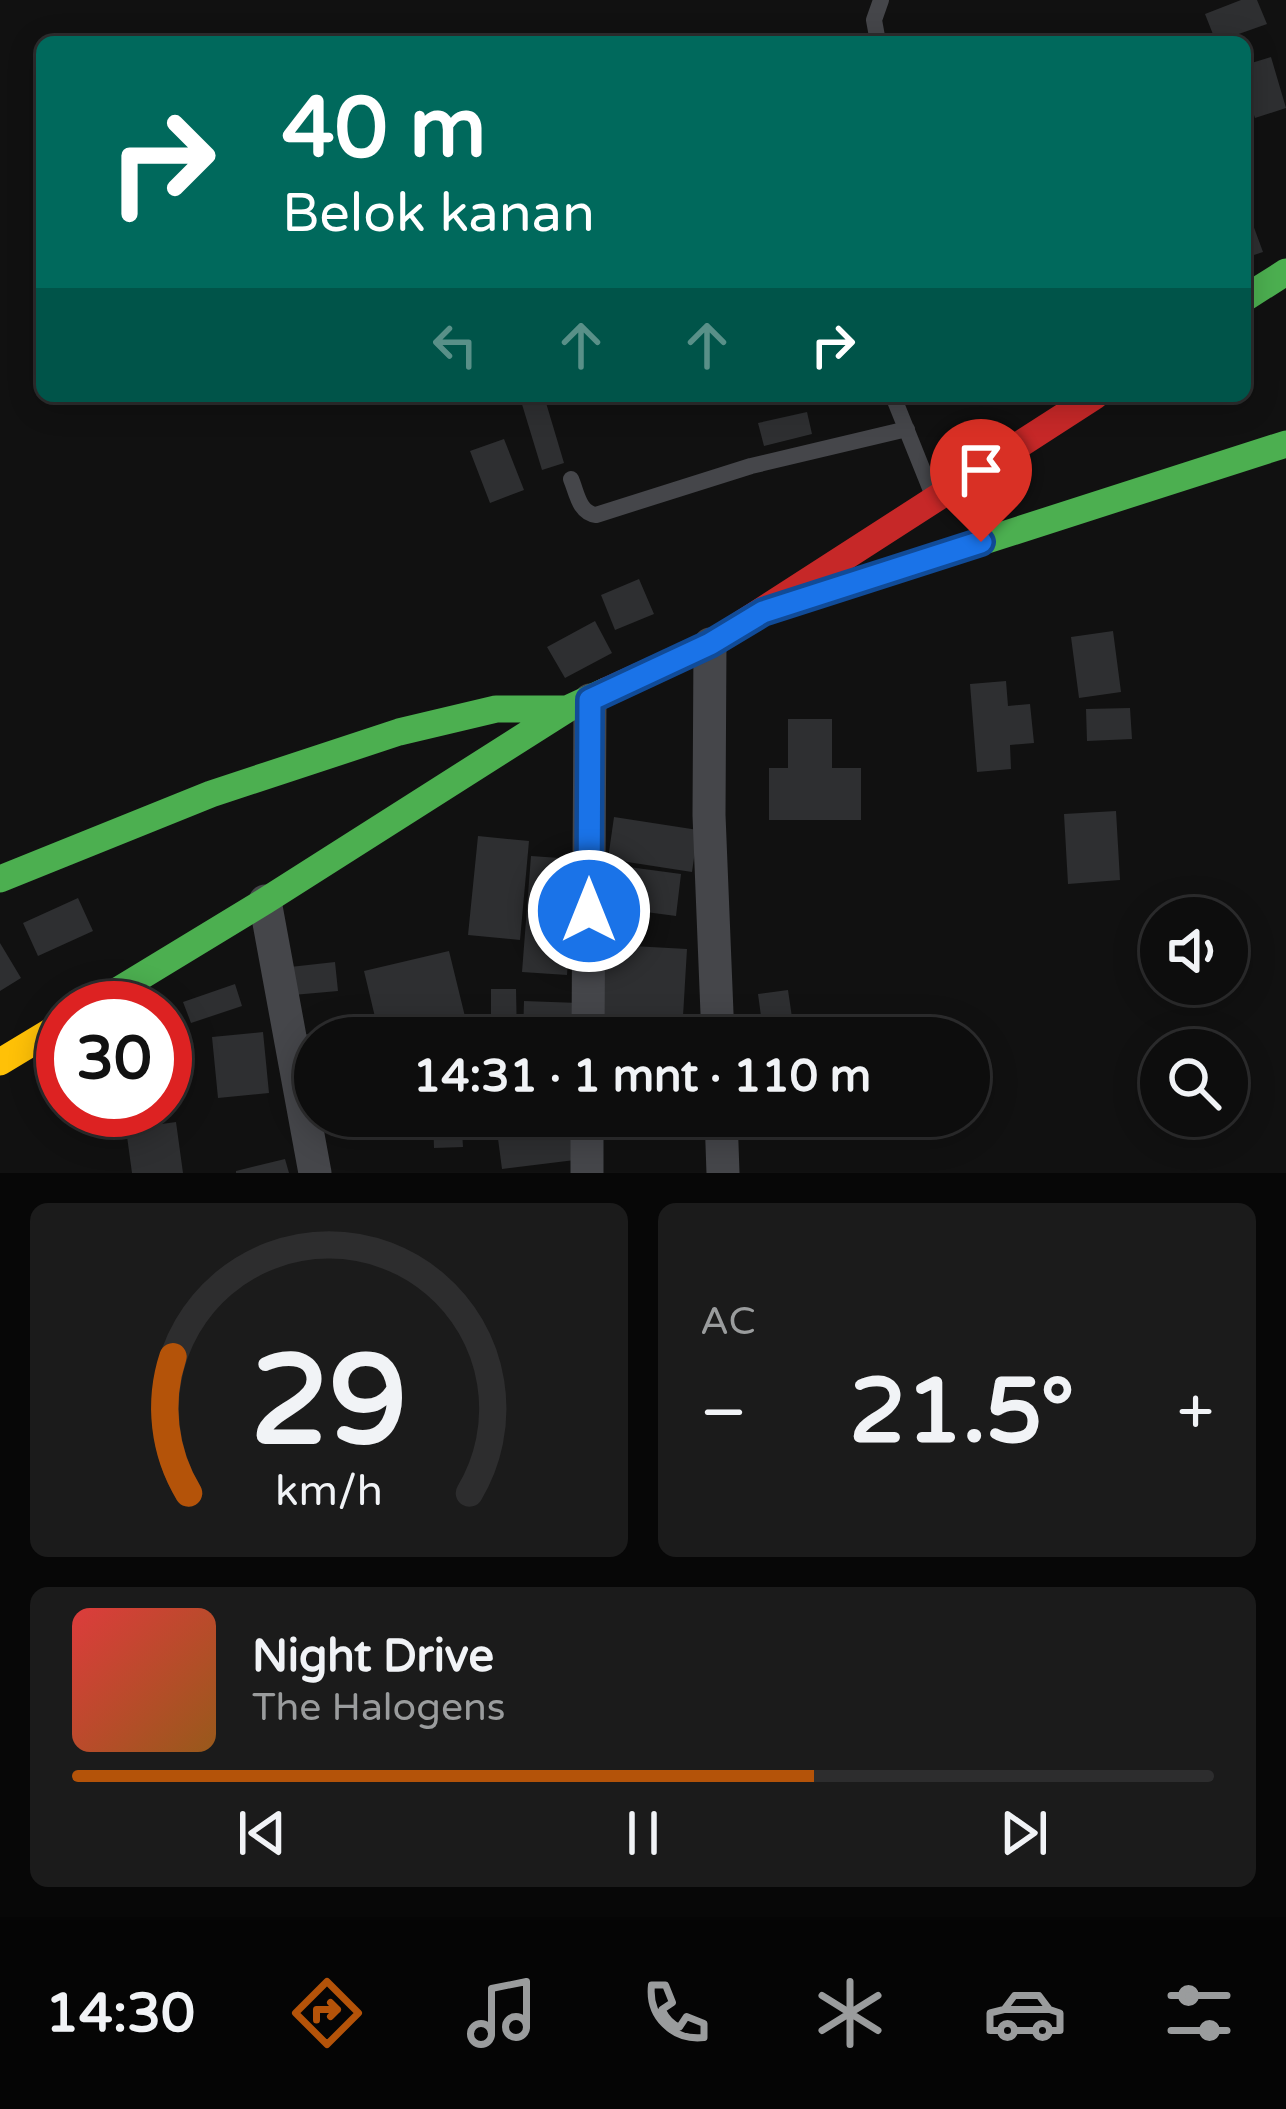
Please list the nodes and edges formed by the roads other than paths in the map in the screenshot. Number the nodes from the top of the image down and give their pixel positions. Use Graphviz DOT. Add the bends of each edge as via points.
graph roads {
  1 [pos="881,0"];
  2 [pos="877,36"];
  3 [pos="1286,272"];
  4 [pos="1251,294"];
  5 [pos="896,402"];
  6 [pos="1082,402"];
  7 [pos="907,429"];
  8 [pos="1286,444"];
  9 [pos="571,479"];
  10 [pos="935,499"];
  11 [pos="763,612"];
  12 [pos="710,644"];
  13 [pos="579,705"];
  14 [pos="0,879"];
  15 [pos="265,901"];
  16 [pos="133,981"];
  17 [pos="587,1017"];
  18 [pos="717,1017"];
  19 [pos="36,1040"];
  20 [pos="0,1062"];
  21 [pos="587,1137"];
  22 [pos="722,1137"];
  23 [pos="315,1173"];
  24 [pos="587,1173"];
  25 [pos="723,1173"];
  1 -- 2 [label="lane"];
  3 -- 4 [label="street"];
  5 -- 7 [label="lane"];
  6 -- 10 [label="street"];
  7 -- 9 [label="lane" via="596,515 582,508"];
  7 -- 10 [label="lane"];
  8 -- 11 [label="street"];
  10 -- 11 [label="street"];
  11 -- 12 [label="street"];
  12 -- 13 [label="street"];
  12 -- 18 [label="street"];
  13 -- 14 [label="street" via="496,710 399,732 211,794"];
  13 -- 15 [label="street"];
  13 -- 17 [label="street"];
  15 -- 16 [label="street"];
  15 -- 23 [label="street"];
  19 -- 20 [label="street"];
  21 -- 24 [label="street"];
  22 -- 25 [label="street"];
}
